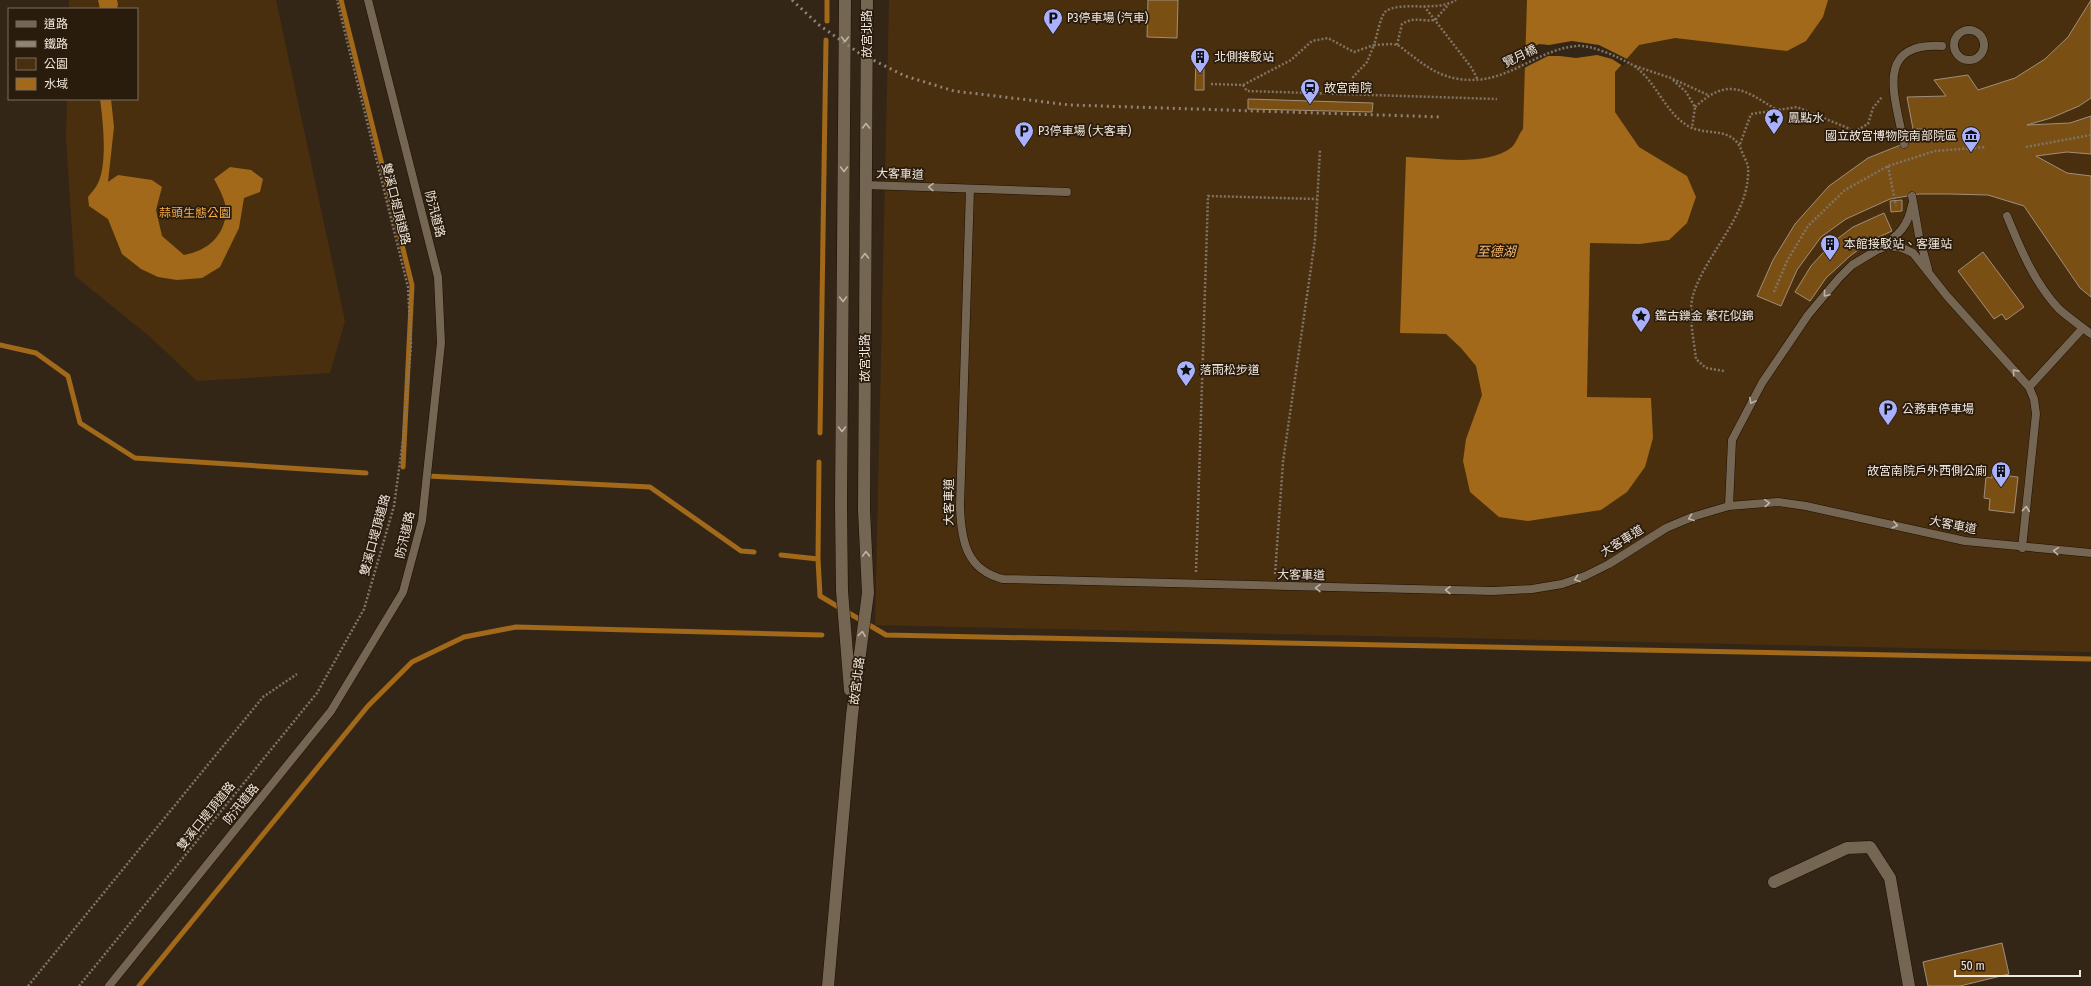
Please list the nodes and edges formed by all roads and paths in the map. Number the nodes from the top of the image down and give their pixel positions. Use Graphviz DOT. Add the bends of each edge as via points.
graph roads {
  1 [pos="337,0"];
  2 [pos="368,0"];
  3 [pos="845,0"];
  4 [pos="867,0"];
  5 [pos="1456,0"];
  6 [pos="1448,5"];
  7 [pos="1423,6"];
  8 [pos="1435,20"];
  9 [pos="1954,40"];
  10 [pos="1374,45"];
  11 [pos="1396,45"];
  12 [pos="1942,46"];
  13 [pos="1955,51"];
  14 [pos="1633,66"];
  15 [pos="1672,78"];
  16 [pos="1478,80"];
  17 [pos="1211,84"];
  18 [pos="1243,85"];
  19 [pos="1352,94"];
  20 [pos="1708,95"];
  21 [pos="1896,95"];
  22 [pos="1497,98"];
  23 [pos="1695,108"];
  24 [pos="1778,110"];
  25 [pos="1692,128"];
  26 [pos="2091,135"];
  27 [pos="1740,144"];
  28 [pos="1904,144"];
  29 [pos="2026,146"];
  30 [pos="1986,147"];
  31 [pos="1320,150"];
  32 [pos="1888,166"];
  33 [pos="866,186"];
  34 [pos="970,189"];
  35 [pos="1067,192"];
  36 [pos="1317,200"];
  37 [pos="1896,206"];
  38 [pos="2007,216"];
  39 [pos="1877,250"];
  40 [pos="1929,273"];
  41 [pos="1774,292"];
  42 [pos="2083,328"];
  43 [pos="2091,334"];
  44 [pos="1724,371"];
  45 [pos="2029,387"];
  46 [pos="1729,506"];
  47 [pos="2022,548"];
  48 [pos="2091,553"];
  49 [pos="1196,585"];
  50 [pos="1274,587"];
  51 [pos="297,674"];
  52 [pos="852,715"];
  53 [pos="1774,882"];
  54 [pos="28,986"];
  55 [pos="79,986"];
  56 [pos="109,986"];
  57 [pos="828,986"];
  58 [pos="1909,986"];
  1 -- 55 [label="path, 雙溪口堤頂道路" via="408,287 411,344 403,440 394,506 364,609 317,693"];
  2 -- 56 [label="lane, 防汛道路" via="438,277 441,343 422,521 403,592 331,711"];
  3 -- 52 [label="street, 故宮北路, one-way" via="842,568"];
  33 -- 4 [label="street, 故宮北路, one-way"];
  5 -- 6 [label="path"];
  6 -- 7 [label="path"];
  6 -- 8 [label="path"];
  7 -- 8 [label="path"];
  7 -- 10 [label="path" via="1398,4 1385,12"];
  8 -- 11 [label="path" via="1411,19 1402,24"];
  8 -- 16 [label="path"];
  9 -- 12 [label="lane"];
  9 -- 13 [label="lane"];
  9 -- 13 [label="lane" via="1962,31 1968,29 1979,33 1984,44 1980,55 1970,60 1959,56"];
  10 -- 11 [label="path"];
  10 -- 18 [label="path" via="1354,52 1328,38 1312,41 1290,60"];
  10 -- 19 [label="path" via="1367,62 1353,77"];
  11 -- 16 [label="path, 覽月橋" via="1441,75"];
  12 -- 13 [label="lane"];
  12 -- 21 [label="lane" via="1924,45 1909,50 1900,58 1892,76"];
  14 -- 15 [label="path, 覽月橋"];
  14 -- 16 [label="path, 覽月橋" via="1609,53 1577,46 1547,53 1508,73"];
  14 -- 25 [label="path, 覽月橋" via="1653,83 1664,103"];
  15 -- 20 [label="path, 覽月橋"];
  15 -- 23 [label="path, 覽月橋" via="1686,92"];
  17 -- 18 [label="path"];
  18 -- 19 [label="path" via="1247,91"];
  19 -- 22 [label="path"];
  20 -- 23 [label="path"];
  20 -- 24 [label="path" via="1736,88"];
  21 -- 24 [label="path" via="1882,97 1873,108 1868,124 1855,131 1797,107"];
  21 -- 28 [label="lane"];
  23 -- 25 [label="path"];
  24 -- 27 [label="path" via="1751,114"];
  25 -- 27 [label="path, 覽月橋" via="1703,132 1726,134"];
  26 -- 29 [label="path"];
  27 -- 44 [label="path" via="1748,167 1746,190 1732,225 1698,282 1694,293 1692,320 1696,359 1706,368"];
  30 -- 32 [label="path" via="1935,151"];
  31 -- 36 [label="path"];
  32 -- 37 [label="path"];
  32 -- 41 [label="path" via="1845,190 1808,226 1787,261"];
  34 -- 33 [label="lane, 大客車道, one-way"];
  52 -- 33 [label="street, 故宮北路, one-way" via="868,593 864,510"];
  34 -- 35 [label="lane"];
  34 -- 49 [label="lane, 大客車道" via="960,506 961,533 967,551 976,564 990,576 1003,579"];
  36 -- 49 [label="path" via="1208,196"];
  36 -- 50 [label="path" via="1315,240 1283,462"];
  38 -- 42 [label="lane" via="2038,281 2059,309"];
  39 -- 40 [label="lane" via="1888,246 1902,248 1912,253"];
  39 -- 40 [label="lane" via="1902,231 1910,215 1912,198"];
  39 -- 46 [label="lane, one-way" via="1852,265 1839,278 1808,315 1762,383 1732,440"];
  45 -- 40 [label="lane, one-way"];
  42 -- 43 [label="lane"];
  42 -- 45 [label="lane"];
  47 -- 45 [label="lane, one-way" via="2036,414"];
  46 -- 47 [label="lane, 大客車道, one-way" via="1778,502 1806,506 1965,541"];
  46 -- 50 [label="lane, 大客車道, one-way" via="1666,528 1609,564 1562,584 1493,591"];
  48 -- 47 [label="lane, 大客車道, one-way"];
  49 -- 50 [label="lane, 大客車道"];
  51 -- 54 [label="path" via="263,697"];
  52 -- 57 [label="street, 故宮北路"];
  53 -- 58 [label="street" via="1847,848 1870,847 1890,878"];
}
